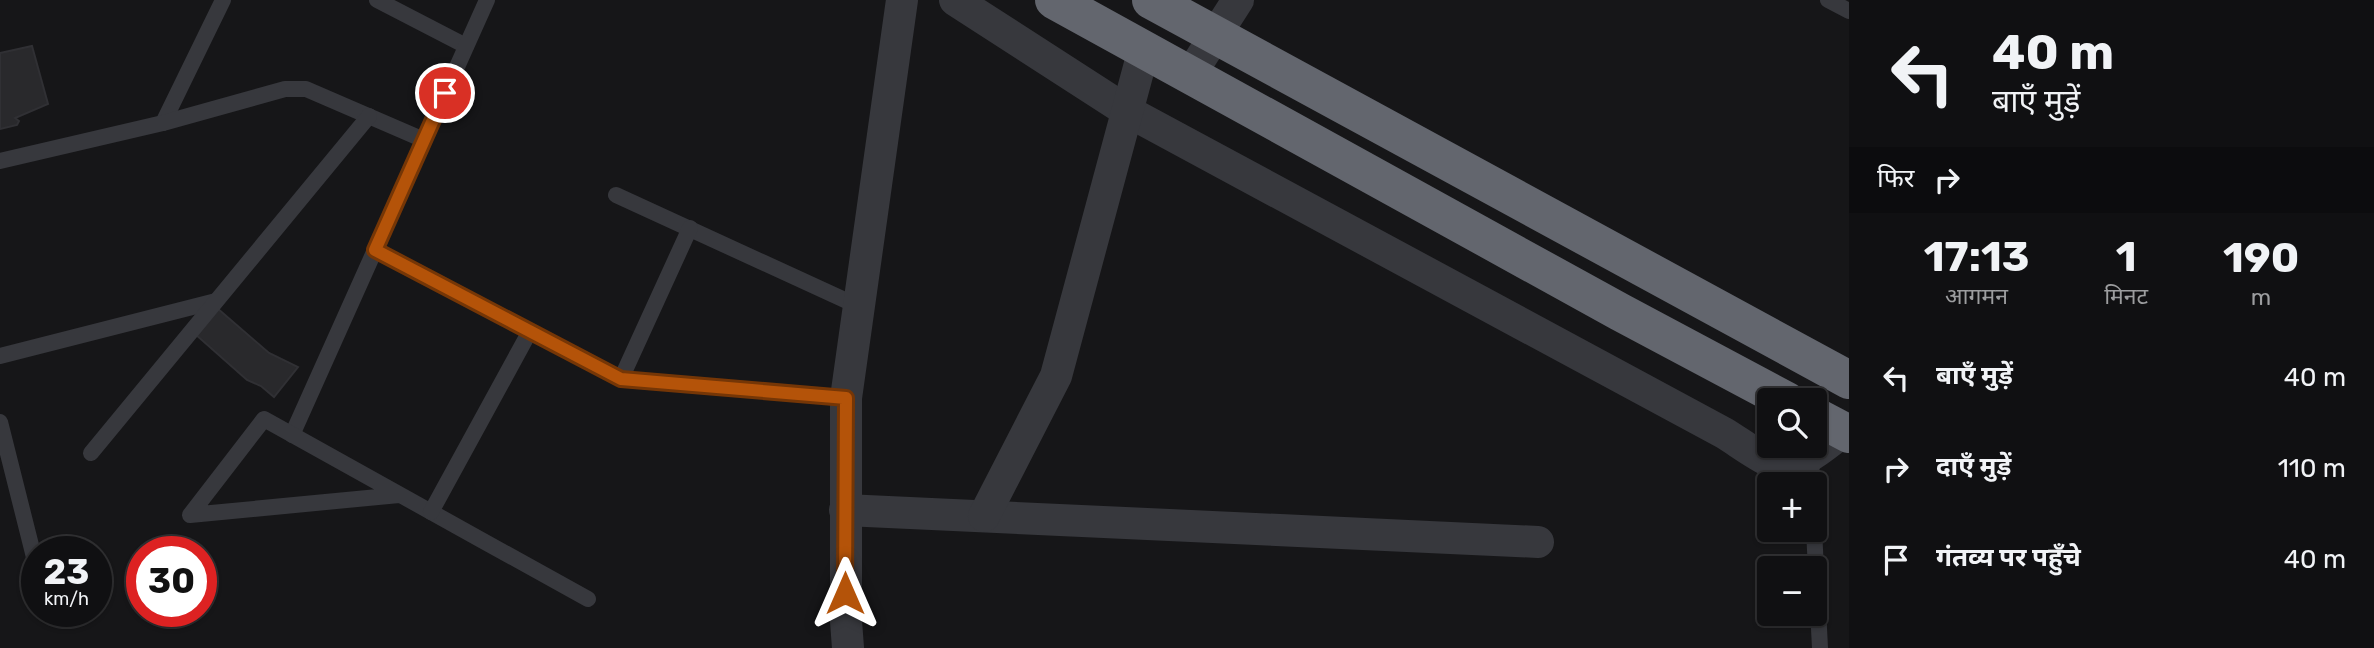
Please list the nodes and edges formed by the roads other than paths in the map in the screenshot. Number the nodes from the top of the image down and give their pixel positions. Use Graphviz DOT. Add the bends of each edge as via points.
graph roads {
  1 [pos="223,0"];
  2 [pos="376,0"];
  3 [pos="487,0"];
  4 [pos="902,0"];
  5 [pos="955,0"];
  6 [pos="1054,0"];
  7 [pos="1151,0"];
  8 [pos="1238,0"];
  9 [pos="1828,0"];
  10 [pos="1849,11"];
  11 [pos="1217,36"];
  12 [pos="466,46"];
  13 [pos="1144,49"];
  14 [pos="1190,75"];
  15 [pos="1127,111"];
  16 [pos="369,116"];
  17 [pos="163,123"];
  18 [pos="424,141"];
  19 [pos="0,162"];
  20 [pos="616,195"];
  21 [pos="690,228"];
  22 [pos="375,250"];
  23 [pos="216,301"];
  24 [pos="860,307"];
  25 [pos="530,331"];
  26 [pos="0,356"];
  27 [pos="621,379"];
  28 [pos="1849,380"];
  29 [pos="1763,388"];
  30 [pos="846,398"];
  31 [pos="0,422"];
  32 [pos="1836,427"];
  33 [pos="292,435"];
  34 [pos="91,453"];
  35 [pos="1812,470"];
  36 [pos="399,495"];
  37 [pos="845,510"];
  38 [pos="431,512"];
  39 [pos="985,516"];
  40 [pos="29,536"];
  41 [pos="1538,542"];
  42 [pos="1815,542"];
  43 [pos="588,599"];
  44 [pos="848,648"];
  45 [pos="1820,648"];
  1 -- 17 [label="lane"];
  2 -- 12 [label="lane"];
  3 -- 12 [label="lane"];
  4 -- 24 [label="street"];
  5 -- 15 [label="street"];
  6 -- 13 [label="highway"];
  7 -- 11 [label="highway"];
  8 -- 11 [label="street"];
  9 -- 10 [label="lane"];
  11 -- 14 [label="street"];
  11 -- 28 [label="highway"];
  12 -- 18 [label="lane"];
  13 -- 14 [label="highway"];
  13 -- 15 [label="street"];
  14 -- 29 [label="highway"];
  15 -- 35 [label="street" via="1775,464"];
  15 -- 39 [label="street" via="1056,376"];
  16 -- 17 [label="lane" via="306,89 285,89"];
  16 -- 18 [label="lane"];
  16 -- 23 [label="lane"];
  17 -- 19 [label="lane"];
  18 -- 22 [label="lane"];
  20 -- 21 [label="lane"];
  21 -- 24 [label="lane"];
  21 -- 27 [label="lane"];
  22 -- 25 [label="lane"];
  22 -- 33 [label="lane"];
  23 -- 26 [label="lane"];
  23 -- 34 [label="lane"];
  24 -- 30 [label="street"];
  25 -- 27 [label="lane"];
  25 -- 38 [label="lane"];
  27 -- 30 [label="lane"];
  30 -- 37 [label="street"];
  31 -- 40 [label="lane"];
  32 -- 35 [label="street"];
  33 -- 36 [label="lane"];
  33 -- 36 [label="lane" via="264,419 190,514"];
  36 -- 38 [label="lane"];
  37 -- 39 [label="street"];
  37 -- 44 [label="street"];
  38 -- 43 [label="lane"];
  39 -- 41 [label="street"];
  42 -- 45 [label="lane"];
}
